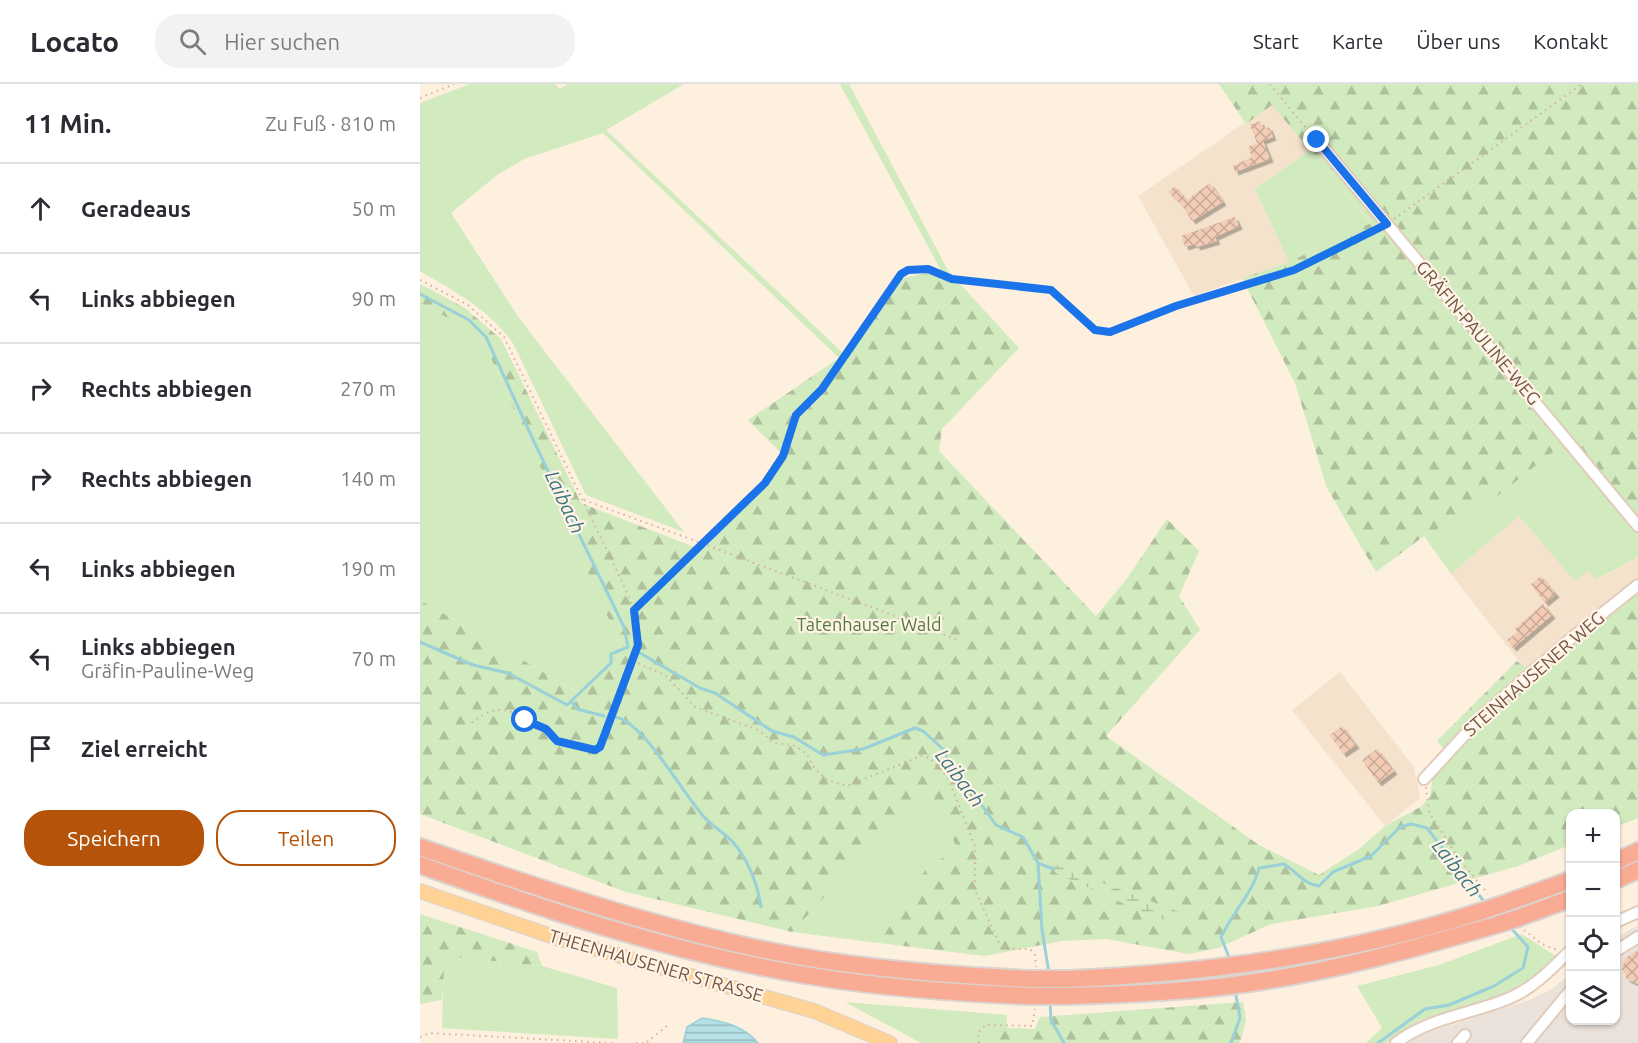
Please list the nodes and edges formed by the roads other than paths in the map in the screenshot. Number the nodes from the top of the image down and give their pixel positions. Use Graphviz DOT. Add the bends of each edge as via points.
graph roads {
  1 [pos="1317,140"];
  2 [pos="1638,526"];
  3 [pos="1638,585"];
  4 [pos="1424,778"];
  5 [pos="420,847"];
  6 [pos="1638,851"];
  7 [pos="1620,859"];
  8 [pos="420,865"];
  9 [pos="1638,870"];
  10 [pos="1620,878"];
  11 [pos="1566,881"];
  12 [pos="420,891"];
  13 [pos="1566,901"];
  14 [pos="1638,912"];
  15 [pos="1620,920"];
  16 [pos="1638,937"];
  17 [pos="1620,948"];
  18 [pos="1566,956"];
  19 [pos="1566,996"];
  20 [pos="890,1043"];
  21 [pos="1396,1043"];
  22 [pos="1527,1043"];
  1 -- 2 [label="street, GRÄFIN-PAULINE-WEG"];
  3 -- 4 [label="street, STEINHAUSENER WEG" via="1484,714"];
  5 -- 11 [label="highway, bridge" via="632,916 729,942 873,968 1030,979 1247,966 1429,928"];
  6 -- 7 [label="highway"];
  8 -- 13 [label="highway, bridge" via="629,934 728,960 868,985 1031,996 1215,987 1329,969 1518,921"];
  9 -- 10 [label="highway"];
  12 -- 20 [label="main road, THEENHAUSENER STRASSE" via="554,937 814,1011"];
  14 -- 15 [label="street"];
  16 -- 17 [label="street"];
  18 -- 21 [label="street" via="1546,976 1513,996 1419,1028"];
  19 -- 22 [label="street"];
}
